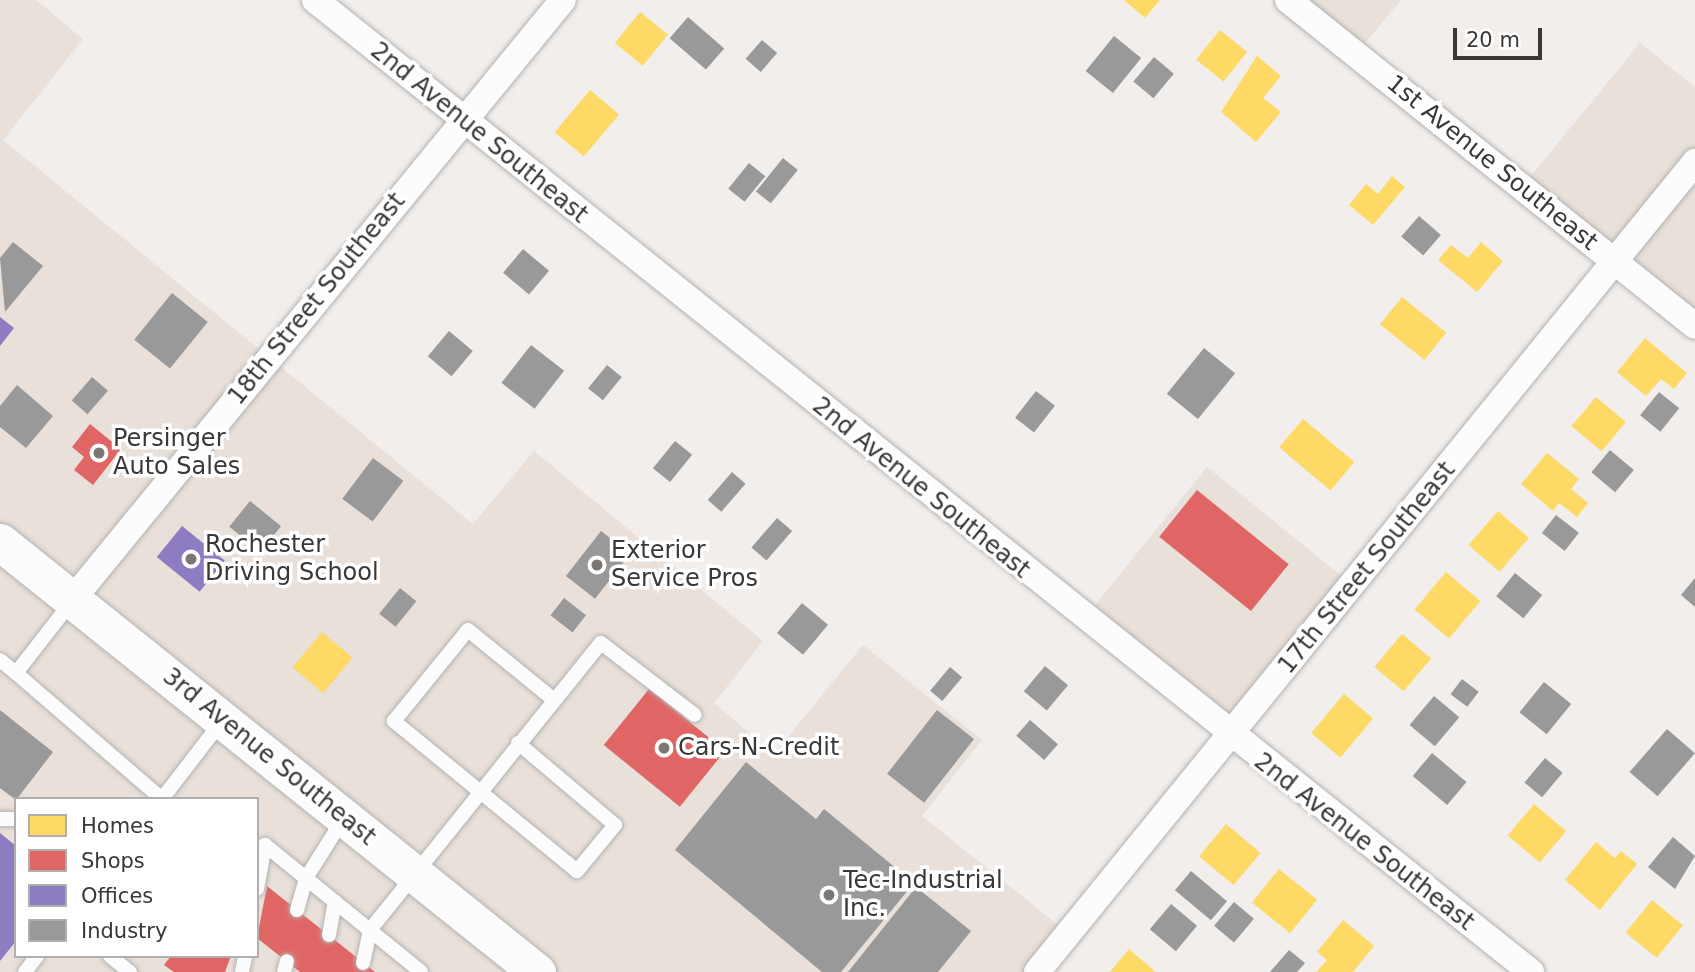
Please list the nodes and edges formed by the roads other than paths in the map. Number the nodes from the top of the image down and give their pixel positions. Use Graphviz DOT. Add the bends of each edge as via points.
graph roads {
  1 [pos="315,0"];
  2 [pos="563,0"];
  3 [pos="1288,0"];
  4 [pos="463,120"];
  5 [pos="1695,162"];
  6 [pos="1614,261"];
  7 [pos="1695,326"];
  8 [pos="0,542"];
  9 [pos="72,600"];
  10 [pos="0,660"];
  11 [pos="16,673"];
  12 [pos="553,699"];
  13 [pos="695,715"];
  14 [pos="223,721"];
  15 [pos="1231,737"];
  16 [pos="518,743"];
  17 [pos="479,791"];
  18 [pos="164,797"];
  19 [pos="345,817"];
  20 [pos="413,873"];
  21 [pos="259,878"];
  22 [pos="306,878"];
  23 [pos="335,902"];
  24 [pos="297,910"];
  25 [pos="370,930"];
  26 [pos="329,935"];
  27 [pos="112,958"];
  28 [pos="363,963"];
  29 [pos="531,970"];
  30 [pos="130,972"];
  31 [pos="421,972"];
  32 [pos="1037,972"];
  33 [pos="1531,972"];
  1 -- 4 [label="street, 2nd Avenue Southeast"];
  2 -- 4 [label="street, 18th Street Southeast"];
  3 -- 6 [label="street, 1st Avenue Southeast"];
  4 -- 9 [label="street, 18th Street Southeast"];
  4 -- 15 [label="street, 2nd Avenue Southeast"];
  5 -- 6 [label="street, 17th Street Southeast"];
  6 -- 7 [label="street, 1st Avenue Southeast"];
  6 -- 15 [label="street, 17th Street Southeast"];
  8 -- 9 [label="main road, 3rd Avenue Southeast"];
  9 -- 11 [label="lane"];
  9 -- 14 [label="main road, 3rd Avenue Southeast"];
  10 -- 11 [label="lane"];
  11 -- 18 [label="lane"];
  12 -- 13 [label="lane" via="601,643"];
  12 -- 16 [label="lane"];
  12 -- 17 [label="lane" via="468,630 394,721"];
  14 -- 18 [label="lane"];
  14 -- 19 [label="main road, 3rd Avenue Southeast"];
  15 -- 32 [label="street, 17th Street Southeast"];
  15 -- 33 [label="street, 2nd Avenue Southeast"];
  16 -- 17 [label="lane"];
  16 -- 17 [label="lane" via="615,825 577,871"];
  17 -- 20 [label="lane"];
  19 -- 20 [label="main road, 3rd Avenue Southeast"];
  19 -- 22 [label="lane"];
  20 -- 25 [label="lane"];
  20 -- 29 [label="main road, 3rd Avenue Southeast"];
  21 -- 22 [label="lane" via="265,845"];
  22 -- 23 [label="lane"];
  22 -- 24 [label="lane"];
  23 -- 25 [label="lane"];
  23 -- 26 [label="lane"];
  25 -- 28 [label="lane"];
  25 -- 31 [label="lane"];
  27 -- 30 [label="lane"];
}
